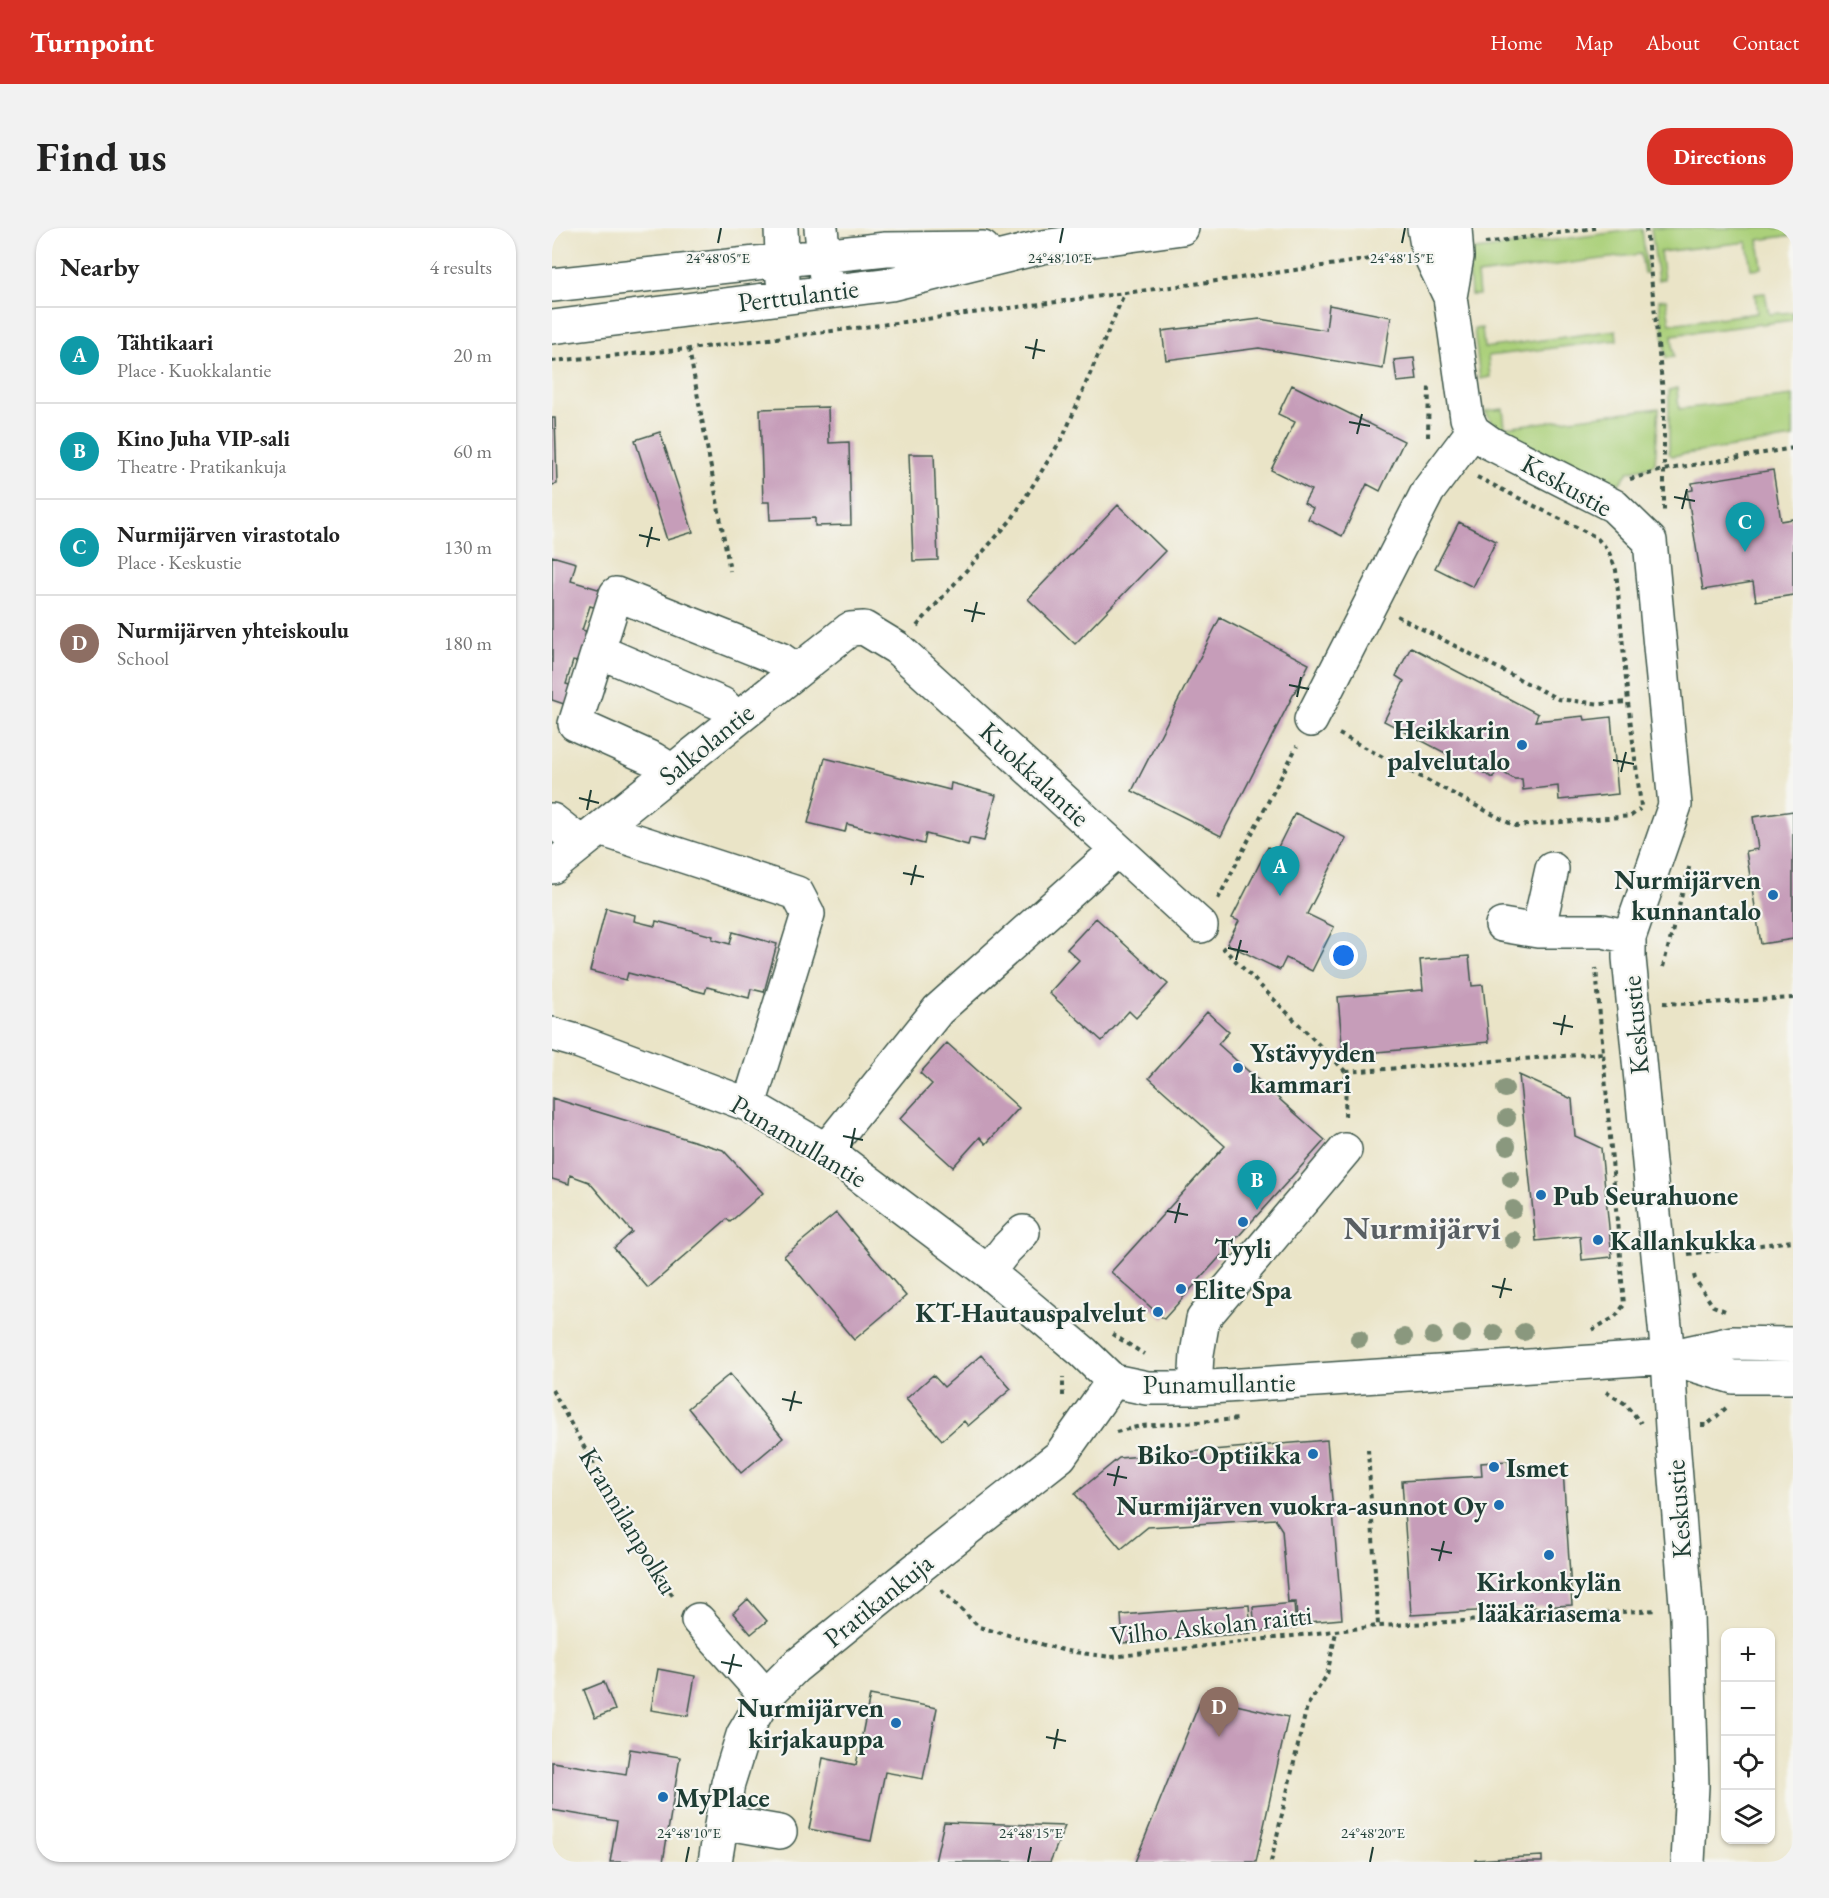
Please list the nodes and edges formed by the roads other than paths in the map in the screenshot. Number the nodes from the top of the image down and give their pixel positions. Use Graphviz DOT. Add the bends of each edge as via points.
graph roads {
  1 [pos="781,228"];
  2 [pos="1182,228"];
  3 [pos="1441,238"];
  4 [pos="822,242"];
  5 [pos="1042,247"];
  6 [pos="782,260"];
  7 [pos="552,285"];
  8 [pos="827,291"];
  9 [pos="784,296"];
  10 [pos="552,327"];
  11 [pos="1473,431"];
  12 [pos="864,628"];
  13 [pos="598,651"];
  14 [pos="797,671"];
  15 [pos="737,719"];
  16 [pos="1311,720"];
  17 [pos="672,771"];
  18 [pos="552,820"];
  19 [pos="591,836"];
  20 [pos="1118,850"];
  21 [pos="552,867"];
  22 [pos="1552,869"];
  23 [pos="1502,925"];
  24 [pos="1201,926"];
  25 [pos="1538,931"];
  26 [pos="1616,934"];
  27 [pos="552,1034"];
  28 [pos="748,1105"];
  29 [pos="826,1150"];
  30 [pos="1345,1150"];
  31 [pos="1023,1232"];
  32 [pos="988,1272"];
  33 [pos="1793,1344"];
  34 [pos="1668,1357"];
  35 [pos="1793,1377"];
  36 [pos="1113,1382"];
  37 [pos="1195,1388"];
  38 [pos="698,1620"];
  39 [pos="766,1696"];
  40 [pos="722,1822"];
  41 [pos="780,1832"];
  42 [pos="715,1862"];
  43 [pos="1688,1862"];
  1 -- 6 [label="street"];
  2 -- 5 [label="street, Perttulantie"];
  3 -- 11 [label="street" via="1467,418"];
  4 -- 5 [label="street, Perttulantie" via="886,249"];
  4 -- 6 [label="street, Perttulantie"];
  4 -- 8 [label="street"];
  5 -- 8 [label="street, Perttulantie" via="891,284"];
  6 -- 7 [label="street, Perttulantie"];
  6 -- 9 [label="street"];
  8 -- 9 [label="street, Perttulantie"];
  9 -- 10 [label="street, Perttulantie"];
  11 -- 16 [label="street" via="1428,491"];
  11 -- 26 [label="street, Keskustie" via="1614,506 1650,541 1676,805"];
  12 -- 14 [label="street, Salkolantie" via="850,629"];
  12 -- 20 [label="street, Kuokkalantie" via="897,648"];
  13 -- 14 [label="street" via="616,594 780,658"];
  13 -- 15 [label="street" via="722,704"];
  13 -- 17 [label="street" via="575,724"];
  14 -- 15 [label="street, Salkolantie"];
  15 -- 17 [label="street, Salkolantie"];
  17 -- 19 [label="street, Salkolantie"];
  18 -- 19 [label="street"];
  19 -- 21 [label="street, Salkolantie"];
  19 -- 28 [label="street" via="797,893 808,914"];
  20 -- 24 [label="street, Kuokkalantie"];
  20 -- 29 [label="street" via="938,1010"];
  22 -- 25 [label="street"];
  23 -- 25 [label="street"];
  25 -- 26 [label="street"];
  26 -- 34 [label="street, Keskustie" via="1629,958"];
  27 -- 28 [label="street, Punamullantie"];
  28 -- 29 [label="street, Punamullantie"];
  29 -- 32 [label="street, Punamullantie"];
  30 -- 37 [label="street" via="1203,1319"];
  31 -- 32 [label="street"];
  32 -- 36 [label="street, Punamullantie"];
  33 -- 34 [label="street, Punamullantie" via="1732,1343"];
  34 -- 35 [label="street, Punamullantie" via="1733,1377"];
  34 -- 37 [label="street, Punamullantie"];
  34 -- 43 [label="street, Keskustie" via="1689,1671 1692,1786"];
  36 -- 37 [label="street, Punamullantie" via="1147,1388"];
  36 -- 39 [label="street, Pratikankuja" via="1060,1456 904,1578 794,1668"];
  38 -- 39 [label="street, Krannilanpolku"];
  39 -- 40 [label="street, Pratikankuja" via="743,1735 728,1783"];
  40 -- 41 [label="street"];
  40 -- 42 [label="street, Pratikankuja"];
}
